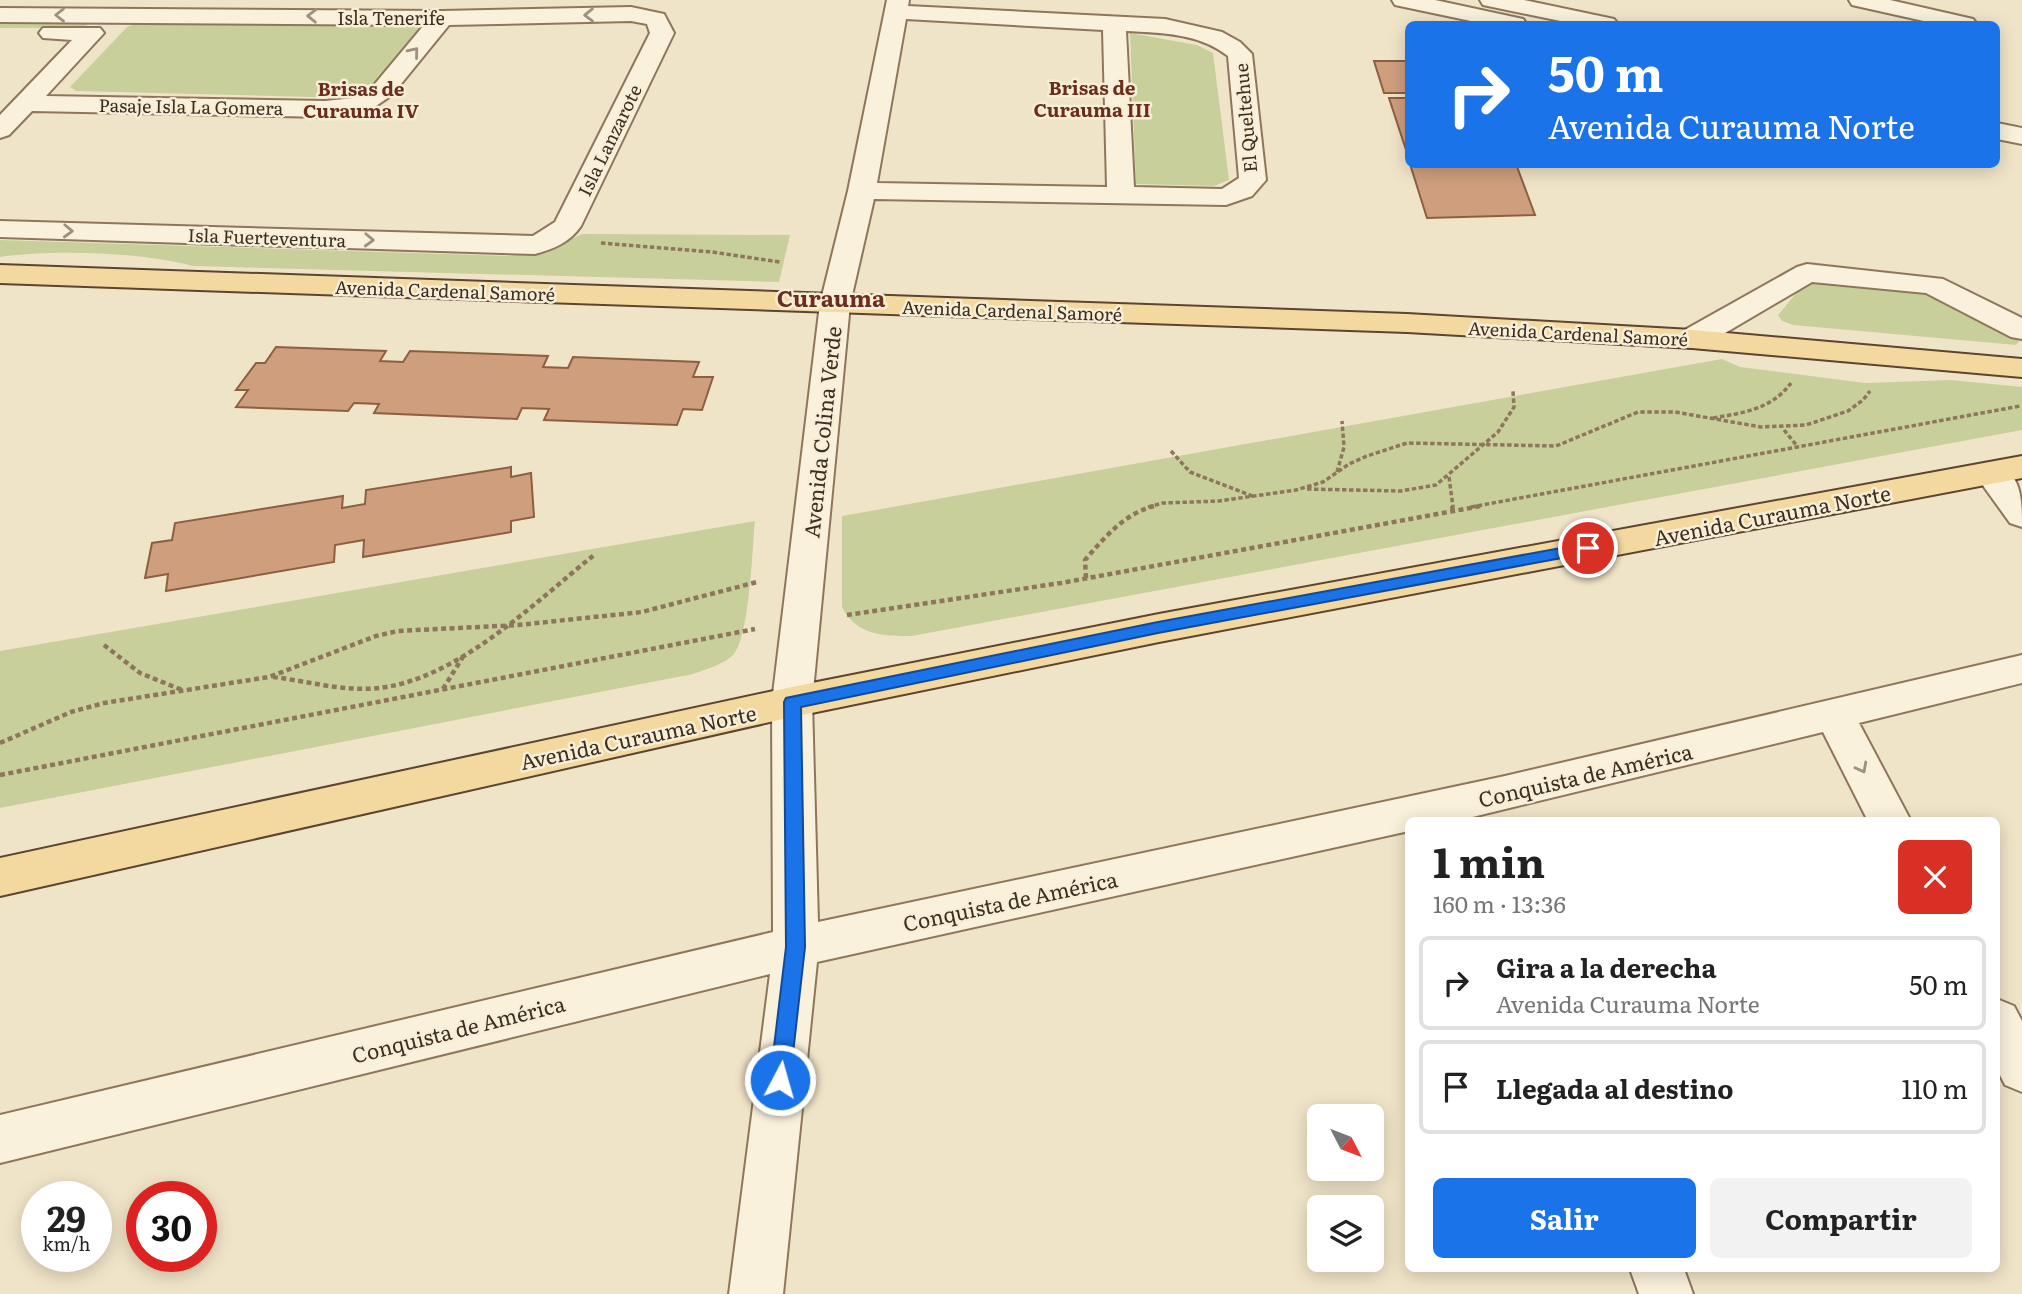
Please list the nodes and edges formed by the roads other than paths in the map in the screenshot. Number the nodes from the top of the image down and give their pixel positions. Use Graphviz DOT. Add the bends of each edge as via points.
graph roads {
  1 [pos="1403,0"];
  2 [pos="1491,0"];
  3 [pos="1860,0"];
  4 [pos="1896,4"];
  5 [pos="897,6"];
  6 [pos="0,15"];
  7 [pos="112,15"];
  8 [pos="442,18"];
  9 [pos="656,19"];
  10 [pos="1518,19"];
  11 [pos="1553,21"];
  12 [pos="1950,21"];
  13 [pos="1114,22"];
  14 [pos="92,33"];
  15 [pos="0,34"];
  16 [pos="26,103"];
  17 [pos="2000,111"];
  18 [pos="2022,115"];
  19 [pos="0,130"];
  20 [pos="2000,132"];
  21 [pos="2022,136"];
  22 [pos="862,191"];
  23 [pos="1121,196"];
  24 [pos="0,229"];
  25 [pos="544,241"];
  26 [pos="0,274"];
  27 [pos="839,287"];
  28 [pos="2022,330"];
  29 [pos="1692,339"];
  30 [pos="2022,368"];
  31 [pos="2006,470"];
  32 [pos="2022,515"];
  33 [pos="2022,669"];
  34 [pos="792,702"];
  35 [pos="1835,716"];
  36 [pos="1509,807"];
  37 [pos="1458,817"];
  38 [pos="1888,817"];
  39 [pos="1405,827"];
  40 [pos="0,877"];
  41 [pos="796,947"];
  42 [pos="2000,1027"];
  43 [pos="2022,1069"];
  44 [pos="0,1139"];
  45 [pos="1658,1272"];
  46 [pos="756,1294"];
  47 [pos="1665,1294"];
  1 -- 10 [label="street"];
  2 -- 10 [label="street"];
  3 -- 4 [label="street"];
  4 -- 12 [label="street" via="1911,13"];
  5 -- 13 [label="street, El Queltehue"];
  5 -- 22 [label="street, Avenida Colina Verde"];
  7 -- 6 [label="street, Isla Tenerife, one-way"];
  8 -- 7 [label="street, Isla Tenerife, one-way"];
  7 -- 14 [label="street"];
  9 -- 8 [label="street, Isla Tenerife, one-way" via="631,14"];
  16 -- 8 [label="street, Pasaje Isla La Gomera, one-way" via="324,109 361,105 383,90"];
  9 -- 25 [label="street, Isla Lanzarote" via="662,33 567,226"];
  10 -- 11 [label="street"];
  13 -- 23 [label="street"];
  13 -- 23 [label="street, El Queltehue" via="1204,33 1226,41 1240,54 1253,172 1253,180 1226,197"];
  14 -- 15 [label="street"];
  14 -- 16 [label="street"];
  16 -- 19 [label="street"];
  17 -- 18 [label="street"];
  20 -- 21 [label="street"];
  22 -- 23 [label="street, El Queltehue"];
  22 -- 27 [label="street, Avenida Colina Verde"];
  24 -- 25 [label="street, Isla Fuerteventura, one-way"];
  26 -- 27 [label="main road, Avenida Cardenal Samoré"];
  27 -- 29 [label="main road, Avenida Cardenal Samoré"];
  27 -- 34 [label="street, Avenida Colina Verde"];
  28 -- 29 [label="street" via="1933,285 1807,273"];
  29 -- 30 [label="main road, Avenida Cardenal Samoré"];
  31 -- 32 [label="street"];
  31 -- 34 [label="main road, Avenida Curauma Norte" via="1172,625"];
  33 -- 35 [label="street, Conquista de América"];
  34 -- 40 [label="main road, Avenida Curauma Norte"];
  34 -- 41 [label="street, Avenida Colina Verde"];
  35 -- 36 [label="street, Conquista de América"];
  35 -- 38 [label="street, one-way"];
  36 -- 37 [label="street, Conquista de América"];
  39 -- 41 [label="street, Conquista de América"];
  41 -- 44 [label="street, Conquista de América"];
  41 -- 46 [label="street, Avenida Colina Verde"];
  42 -- 43 [label="street"];
  45 -- 47 [label="street"];
}
